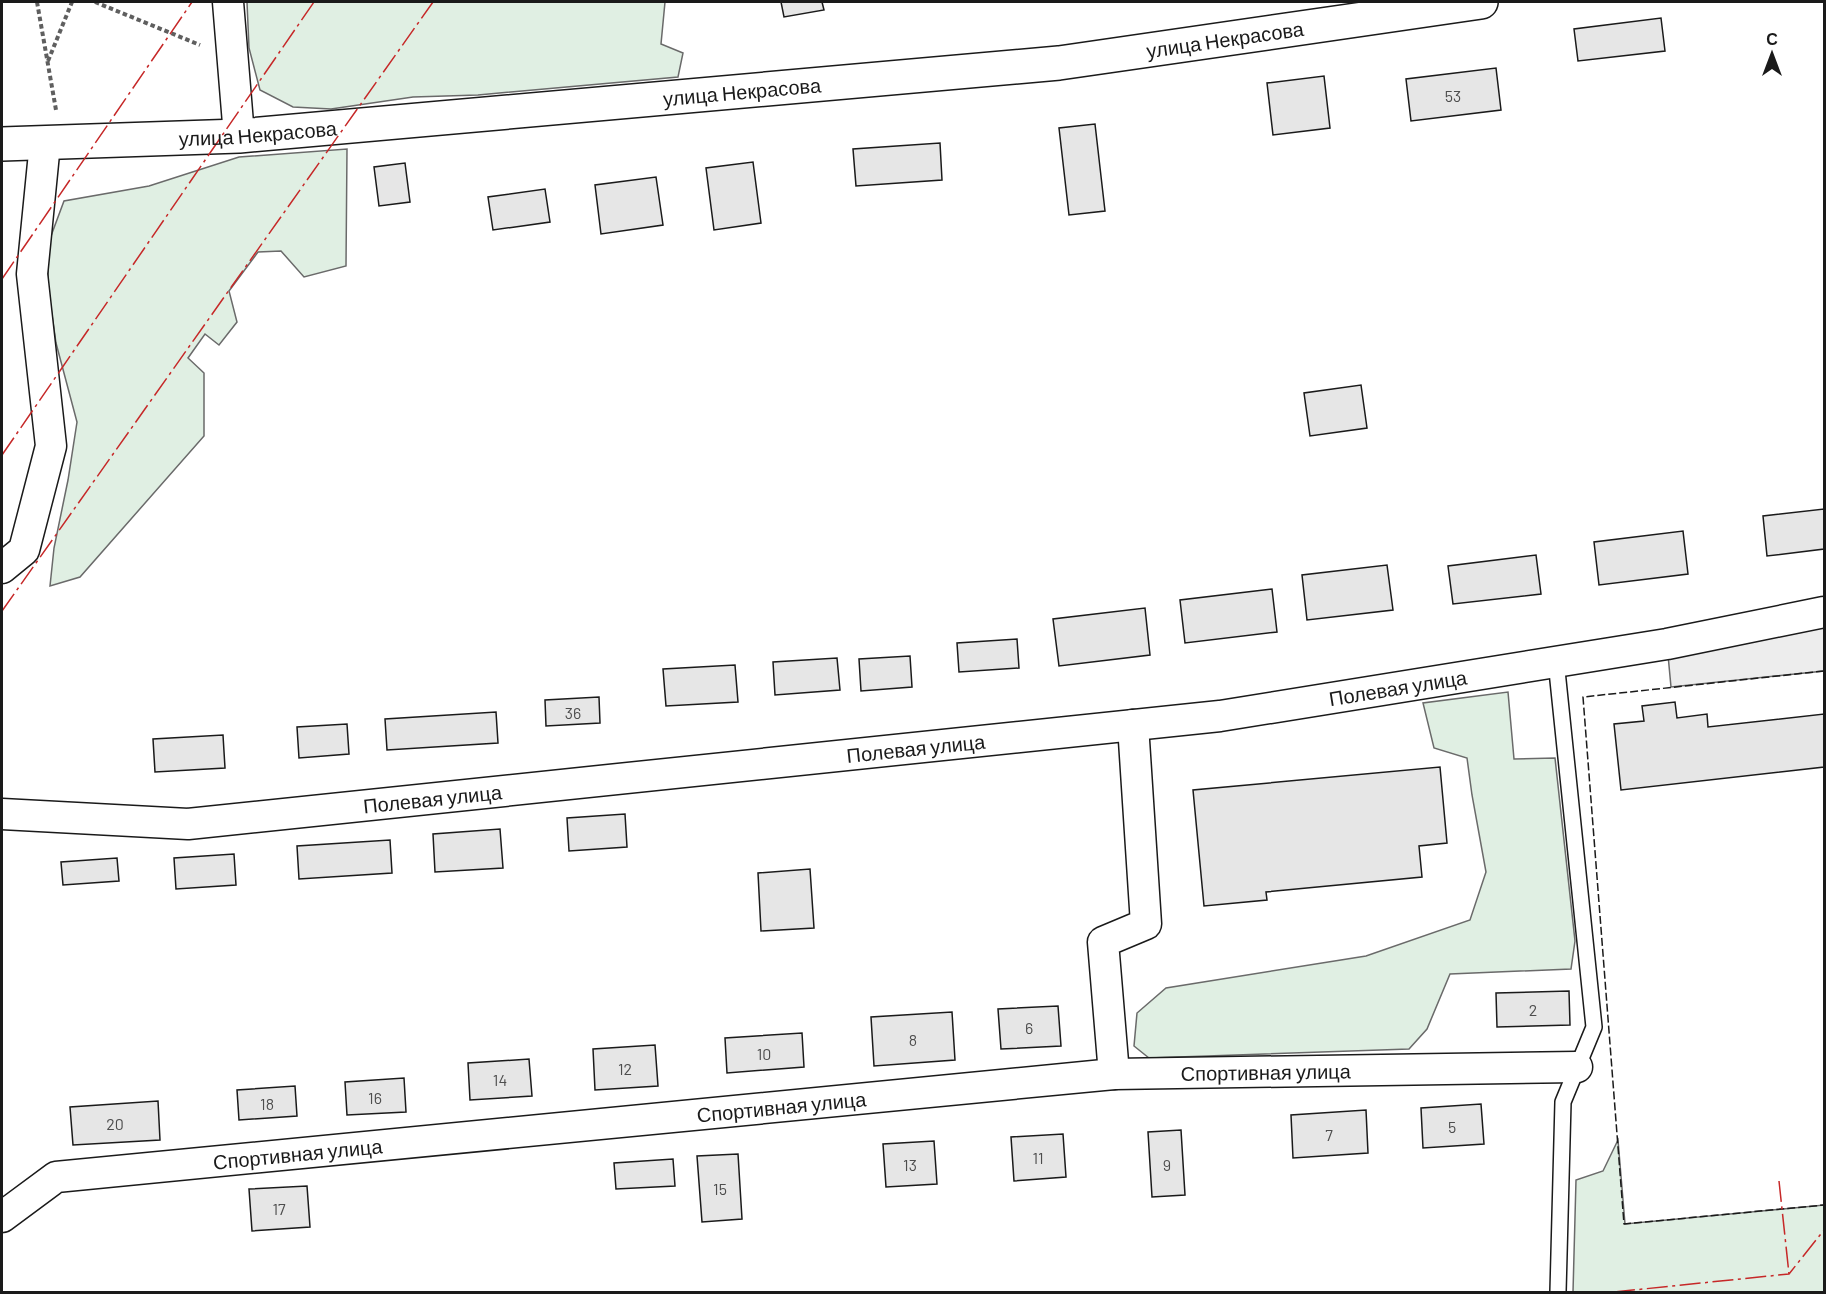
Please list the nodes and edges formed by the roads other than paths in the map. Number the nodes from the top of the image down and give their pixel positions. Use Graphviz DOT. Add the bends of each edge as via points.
graph roads {
  1 [pos="228,2"];
  2 [pos="1481,2"];
  3 [pos="239,136"];
  4 [pos="54,142"];
  5 [pos="2,144"];
  6 [pos="2,568"];
  7 [pos="1824,612"];
  8 [pos="1556,661"];
  9 [pos="1133,725"];
  10 [pos="2,814"];
  11 [pos="1578,1067"];
  12 [pos="1114,1074"];
  13 [pos="2,1217"];
  14 [pos="1558,1293"];
  1 -- 3 [label="street"];
  2 -- 3 [label="main road, улица Некрасова" via="1059,63"];
  3 -- 4 [label="main road, улица Некрасова"];
  4 -- 5 [label="main road, улица Некрасова"];
  4 -- 6 [label="street" via="32,274 51,446 24,550"];
  7 -- 8 [label="street, Полевая улица" via="1667,644"];
  8 -- 9 [label="street, Полевая улица" via="1220,716"];
  8 -- 11 [label="lane" via="1594,1027"];
  9 -- 10 [label="street, Полевая улица" via="188,824"];
  9 -- 12 [label="street" via="1146,924 1103,942"];
  11 -- 12 [label="street, Спортивная улица"];
  11 -- 14 [label="lane" via="1563,1102"];
  12 -- 13 [label="street, Спортивная улица" via="56,1177"];
}
